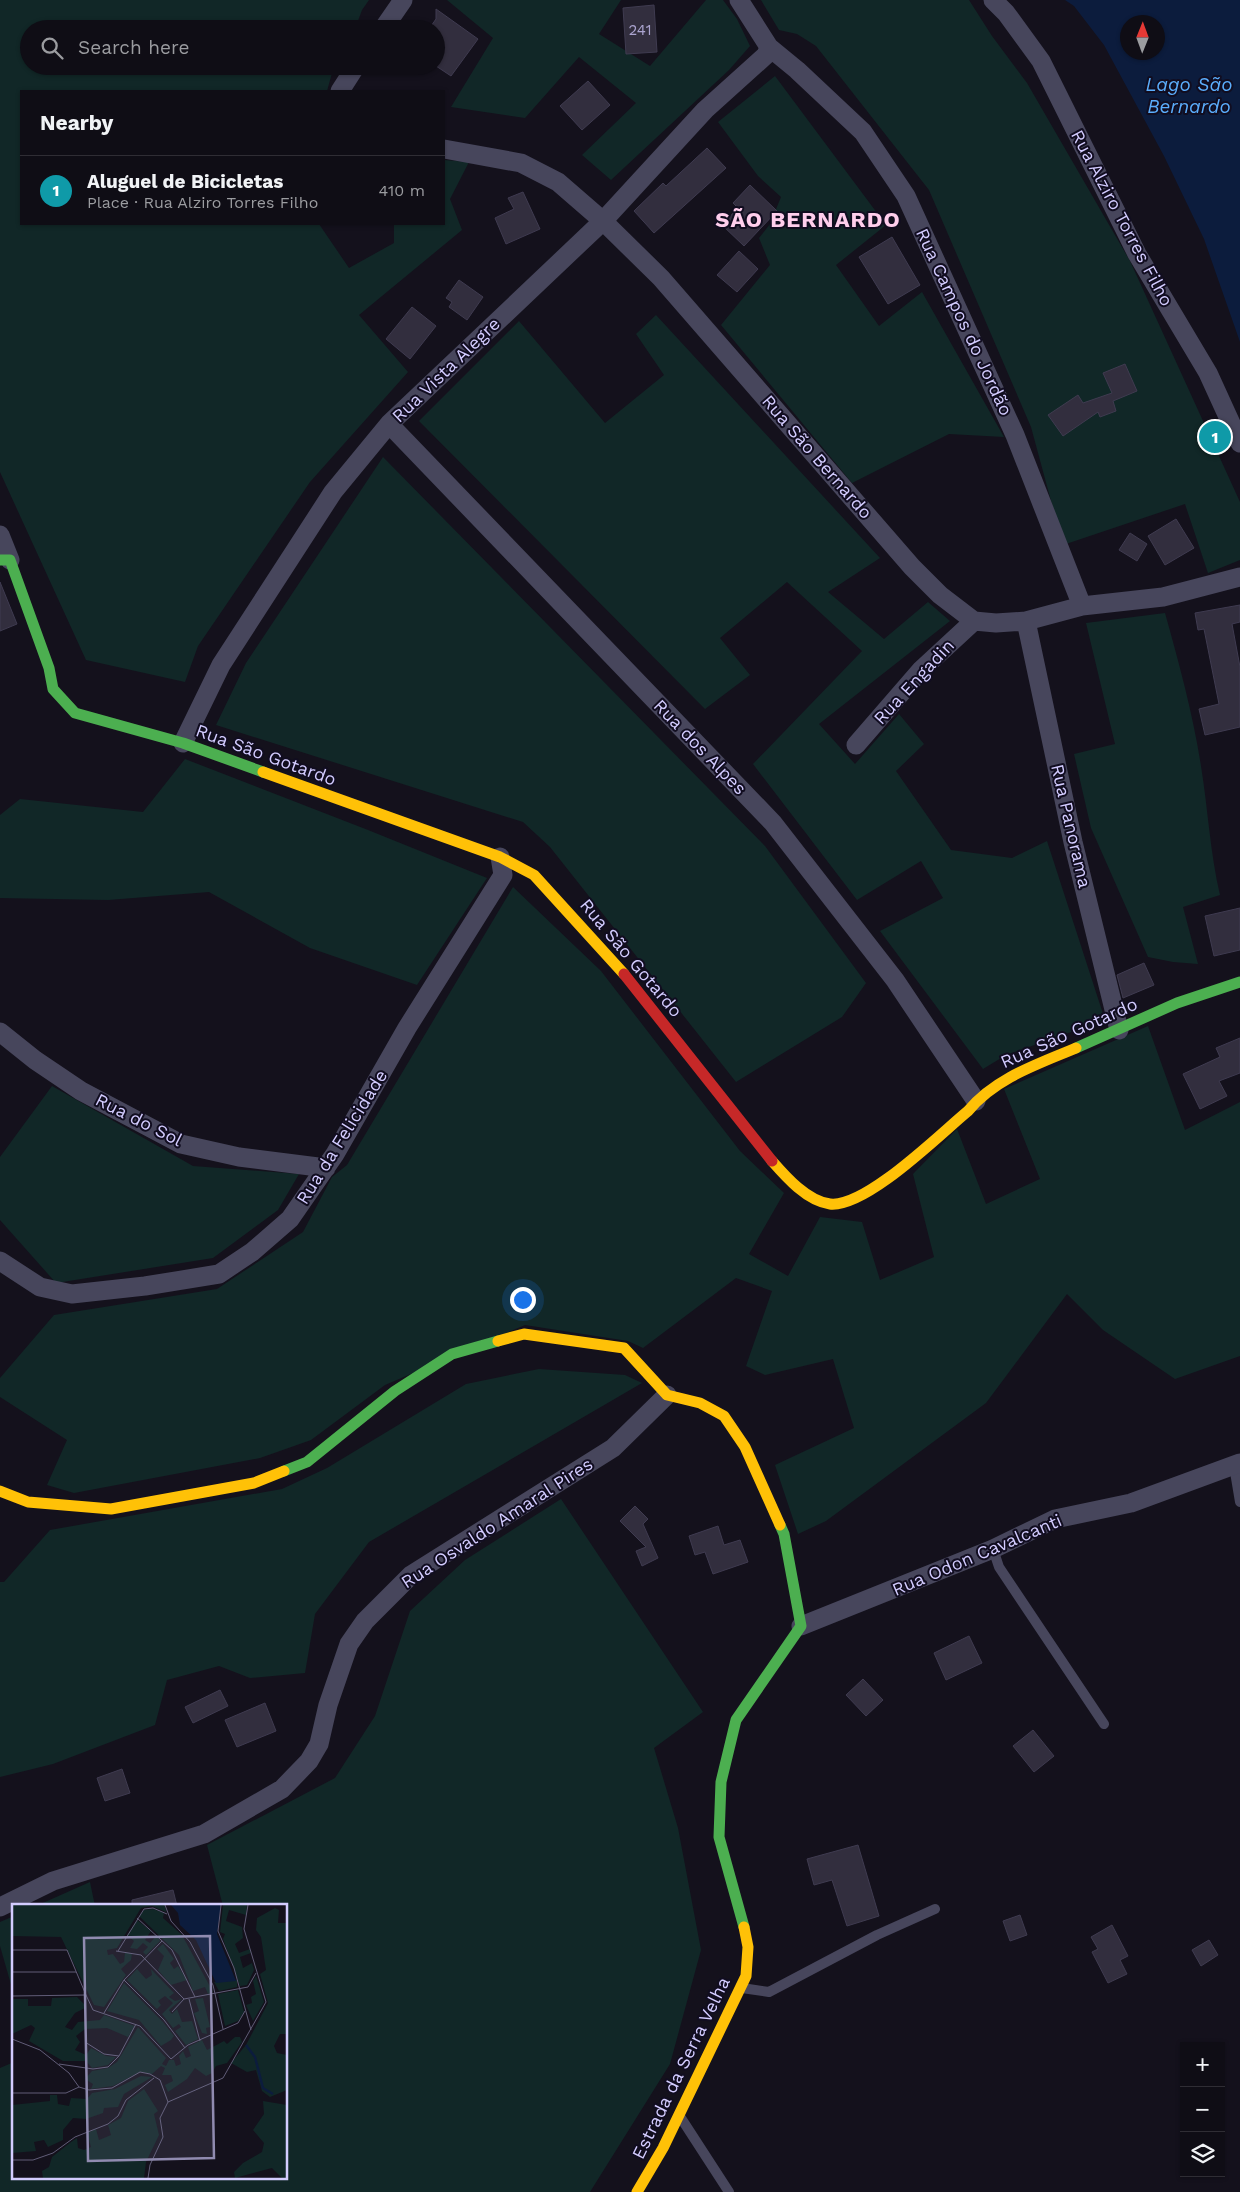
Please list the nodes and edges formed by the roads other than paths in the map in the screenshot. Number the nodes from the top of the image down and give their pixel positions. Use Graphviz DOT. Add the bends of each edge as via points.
graph roads {
  1 [pos="403,0"];
  2 [pos="739,0"];
  3 [pos="993,0"];
  4 [pos="389,20"];
  5 [pos="769,47"];
  6 [pos="350,75"];
  7 [pos="341,90"];
  8 [pos="445,149"];
  9 [pos="603,221"];
  10 [pos="389,424"];
  11 [pos="1240,443"];
  12 [pos="0,535"];
  13 [pos="5,560"];
  14 [pos="1240,577"];
  15 [pos="1082,606"];
  16 [pos="974,620"];
  17 [pos="1026,621"];
  18 [pos="184,743"];
  19 [pos="856,745"];
  20 [pos="500,857"];
  21 [pos="1240,982"];
  22 [pos="1120,1030"];
  23 [pos="0,1032"];
  24 [pos="976,1101"];
  25 [pos="326,1168"];
  26 [pos="0,1261"];
  27 [pos="667,1395"];
  28 [pos="1237,1465"];
  29 [pos="0,1491"];
  30 [pos="1240,1502"];
  31 [pos="993,1549"];
  32 [pos="801,1626"];
  33 [pos="1104,1724"];
  34 [pos="0,1907"];
  35 [pos="935,1909"];
  36 [pos="741,1988"];
  37 [pos="680,2115"];
  38 [pos="637,2192"];
  39 [pos="729,2192"];
  1 -- 4 [label="street"];
  2 -- 5 [label="street, Rua Campos do Jordão"];
  3 -- 11 [label="street, Rua Alziro Torres Filho" via="1042,61 1137,254 1208,374"];
  5 -- 9 [label="street, Rua Vista Alegre" via="766,55 705,110"];
  5 -- 15 [label="street, Rua Campos do Jordão" via="863,132 906,196 1015,434"];
  6 -- 7 [label="street"];
  8 -- 9 [label="street, Rua São Bernardo" via="521,163 558,182"];
  9 -- 10 [label="street, Rua Vista Alegre"];
  9 -- 16 [label="street, Rua São Bernardo" via="667,284 912,567 940,595"];
  10 -- 18 [label="street, Rua Vista Alegre" via="333,492 221,665"];
  10 -- 24 [label="street, Rua dos Alpes" via="773,823 894,980"];
  12 -- 13 [label="street"];
  13 -- 18 [label="street, Rua São Gotardo" via="49,668 53,689 75,713"];
  14 -- 15 [label="street, Rua São Bernardo" via="1163,596"];
  15 -- 17 [label="street, Rua São Bernardo"];
  16 -- 17 [label="street, Rua São Bernardo" via="996,623"];
  16 -- 19 [label="street, Rua Engadin" via="922,670"];
  17 -- 22 [label="street, Rua Panorama" via="1073,842"];
  18 -- 20 [label="street, Rua São Gotardo"];
  20 -- 24 [label="street, Rua São Gotardo" via="534,875 612,958 766,1156 789,1180 816,1198 831,1204 843,1202 877,1186"];
  20 -- 25 [label="street, Rua da Felicidade" via="503,875"];
  21 -- 22 [label="street, Rua São Gotardo" via="1177,1002"];
  22 -- 24 [label="street, Rua São Gotardo" via="1008,1077"];
  23 -- 25 [label="street, Rua do Sol" via="81,1091 181,1144 239,1157"];
  25 -- 26 [label="street, Rua da Felicidade" via="290,1219 252,1252 218,1274 72,1294 40,1287"];
  27 -- 29 [label="street" via="624,1348 524,1334 452,1354 394,1391 307,1462 254,1483 111,1509 28,1502"];
  27 -- 32 [label="street" via="700,1403 724,1416 745,1447 784,1534"];
  27 -- 34 [label="street, Rua Osvaldo Amaral Pires" via="612,1448 411,1575 387,1597 349,1644 319,1744 309,1761 282,1789 204,1834 54,1881"];
  28 -- 30 [label="lane"];
  28 -- 31 [label="street, Rua Odon Cavalcanti" via="1131,1502 1054,1519"];
  31 -- 32 [label="street, Rua Odon Cavalcanti"];
  31 -- 33 [label="lane" via="999,1567"];
  32 -- 36 [label="street, Estrada da Serra Velha" via="736,1720 721,1782 719,1837 748,1946 746,1976"];
  35 -- 36 [label="lane" via="876,1935 769,1992"];
  36 -- 37 [label="street, Estrada da Serra Velha"];
  37 -- 38 [label="street, Estrada da Serra Velha"];
  37 -- 39 [label="lane"];
}
